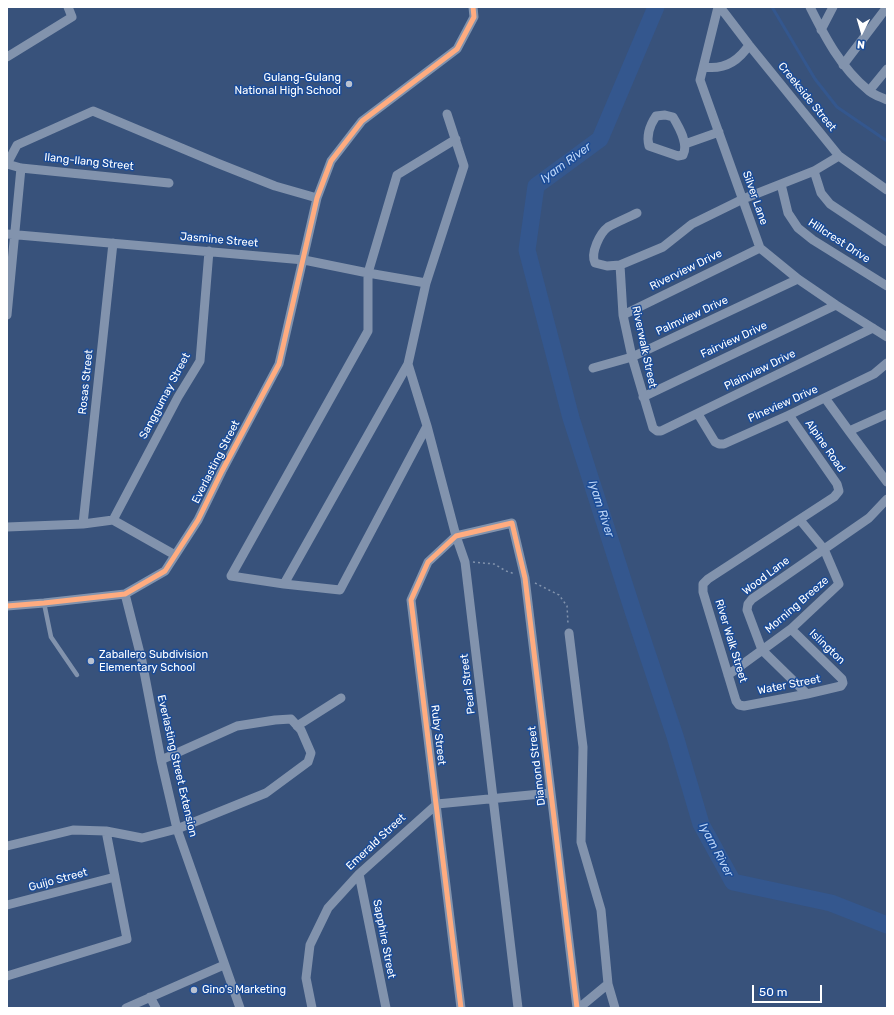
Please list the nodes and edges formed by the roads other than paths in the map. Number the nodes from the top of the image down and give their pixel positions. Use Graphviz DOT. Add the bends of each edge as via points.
graph roads {
  1 [pos="68,7"];
  2 [pos="473,7"];
  3 [pos="719,7"];
  4 [pos="810,7"];
  5 [pos="833,7"];
  6 [pos="887,7"];
  7 [pos="821,30"];
  8 [pos="749,45"];
  9 [pos="7,56"];
  10 [pos="843,65"];
  11 [pos="704,67"];
  12 [pos="887,69"];
  13 [pos="869,91"];
  14 [pos="887,100"];
  15 [pos="447,114"];
  16 [pos="719,132"];
  17 [pos="456,139"];
  18 [pos="685,144"];
  19 [pos="839,156"];
  20 [pos="7,164"];
  21 [pos="21,168"];
  22 [pos="814,171"];
  23 [pos="169,183"];
  24 [pos="781,184"];
  25 [pos="887,190"];
  26 [pos="317,198"];
  27 [pos="743,199"];
  28 [pos="637,213"];
  29 [pos="11,235"];
  30 [pos="887,242"];
  31 [pos="113,243"];
  32 [pos="760,248"];
  33 [pos="209,251"];
  34 [pos="304,260"];
  35 [pos="620,265"];
  36 [pos="368,273"];
  37 [pos="798,279"];
  38 [pos="426,283"];
  39 [pos="887,286"];
  40 [pos="836,305"];
  41 [pos="7,315"];
  42 [pos="623,315"];
  43 [pos="873,328"];
  44 [pos="887,337"];
  45 [pos="632,357"];
  46 [pos="887,363"];
  47 [pos="408,364"];
  48 [pos="594,368"];
  49 [pos="643,397"];
  50 [pos="826,398"];
  51 [pos="698,414"];
  52 [pos="887,414"];
  53 [pos="790,415"];
  54 [pos="427,426"];
  55 [pos="657,431"];
  56 [pos="849,431"];
  57 [pos="887,482"];
  58 [pos="887,499"];
  59 [pos="112,520"];
  60 [pos="800,520"];
  61 [pos="512,523"];
  62 [pos="83,524"];
  63 [pos="7,527"];
  64 [pos="456,536"];
  65 [pos="824,549"];
  66 [pos="176,556"];
  67 [pos="284,584"];
  68 [pos="125,594"];
  69 [pos="44,604"];
  70 [pos="7,606"];
  71 [pos="791,629"];
  72 [pos="570,634"];
  73 [pos="762,650"];
  74 [pos="77,675"];
  75 [pos="728,675"];
  76 [pos="843,683"];
  77 [pos="807,694"];
  78 [pos="340,698"];
  79 [pos="739,705"];
  80 [pos="297,726"];
  81 [pos="161,760"];
  82 [pos="551,793"];
  83 [pos="494,798"];
  84 [pos="437,804"];
  85 [pos="177,829"];
  86 [pos="106,831"];
  87 [pos="7,846"];
  88 [pos="359,874"];
  89 [pos="115,877"];
  90 [pos="7,906"];
  91 [pos="224,965"];
  92 [pos="7,976"];
  93 [pos="608,984"];
  94 [pos="150,997"];
  95 [pos="126,1008"];
  96 [pos="156,1008"];
  97 [pos="240,1008"];
  98 [pos="312,1008"];
  99 [pos="386,1008"];
  100 [pos="461,1008"];
  101 [pos="518,1008"];
  102 [pos="578,1008"];
  103 [pos="615,1008"];
  1 -- 9 [label="street" via="72,17"];
  2 -- 26 [label="street, Everlasting Street" via="474,17 457,49 362,121 331,161"];
  3 -- 8 [label="street, Creekside Street"];
  3 -- 11 [label="street, Silver Lane"];
  4 -- 7 [label="street"];
  5 -- 7 [label="street"];
  6 -- 10 [label="street"];
  7 -- 10 [label="street"];
  8 -- 11 [label="street" via="732,63 721,67"];
  8 -- 19 [label="street, Creekside Street"];
  10 -- 13 [label="street"];
  11 -- 16 [label="street, Silver Lane" via="700,80"];
  12 -- 13 [label="street"];
  13 -- 14 [label="street"];
  15 -- 17 [label="street"];
  16 -- 18 [label="street"];
  16 -- 27 [label="street, Silver Lane"];
  17 -- 36 [label="street" via="397,175"];
  17 -- 38 [label="street" via="464,166"];
  18 -- 18 [label="street" via="674,117 665,114 656,116 650,125 650,146 678,156 683,155"];
  19 -- 22 [label="street"];
  19 -- 25 [label="street, Creekside Street"];
  20 -- 21 [label="street, Ilang-Ilang Street"];
  20 -- 26 [label="street" via="17,145 93,111 275,186"];
  21 -- 23 [label="street, Ilang-Ilang Street"];
  21 -- 29 [label="street"];
  22 -- 24 [label="street"];
  22 -- 30 [label="street" via="821,193 830,204"];
  24 -- 27 [label="street"];
  24 -- 39 [label="street, Hillcrest Drive" via="788,213 798,228"];
  26 -- 34 [label="street, Everlasting Street"];
  27 -- 32 [label="street, Silver Lane"];
  27 -- 35 [label="street" via="692,224 663,247"];
  28 -- 35 [label="street" via="607,228 594,249 595,263 607,266"];
  29 -- 31 [label="street, Jasmine Street"];
  29 -- 41 [label="street"];
  31 -- 33 [label="street, Jasmine Street"];
  31 -- 62 [label="street, Rosas Street"];
  32 -- 37 [label="street"];
  32 -- 42 [label="street, Riverview Drive"];
  33 -- 34 [label="street, Jasmine Street"];
  33 -- 59 [label="street, Sanggumay Street" via="200,360"];
  34 -- 36 [label="street, Jasmine Street"];
  34 -- 66 [label="street, Everlasting Street" via="279,364 198,520"];
  35 -- 42 [label="street, Riverwalk Street"];
  36 -- 38 [label="street, Jasmine Street"];
  36 -- 67 [label="street" via="368,331 231,576"];
  37 -- 40 [label="street"];
  37 -- 45 [label="street, Palmview Drive"];
  38 -- 47 [label="street"];
  40 -- 43 [label="street"];
  40 -- 49 [label="street, Fairview Drive"];
  42 -- 45 [label="street, Riverwalk Street"];
  43 -- 44 [label="street"];
  43 -- 51 [label="street, Plainview Drive"];
  45 -- 48 [label="street, Palmview Drive"];
  45 -- 49 [label="street, Riverwalk Street"];
  46 -- 50 [label="street, Pineview Drive" via="874,374"];
  47 -- 54 [label="street, Pearl Street"];
  47 -- 67 [label="street"];
  49 -- 55 [label="street, Riverwalk Street" via="653,428"];
  50 -- 53 [label="street, Pineview Drive"];
  50 -- 56 [label="street"];
  51 -- 53 [label="street, Pineview Drive" via="715,442 719,444"];
  51 -- 55 [label="street, Plainview Drive"];
  52 -- 56 [label="street"];
  53 -- 60 [label="street, Alpine Road" via="837,484 839,491"];
  54 -- 64 [label="street, Pearl Street"];
  54 -- 67 [label="street" via="340,590"];
  56 -- 57 [label="street"];
  58 -- 65 [label="street, Wood Lane" via="869,518"];
  59 -- 62 [label="street"];
  59 -- 66 [label="street"];
  60 -- 65 [label="street, Morning Breeze"];
  60 -- 75 [label="street, River Walk Street" via="703,584 703,592"];
  61 -- 64 [label="street, Ruby Street"];
  61 -- 82 [label="street, Diamond Street" via="525,578"];
  62 -- 63 [label="street"];
  64 -- 83 [label="street, Pearl Street" via="465,562"];
  64 -- 84 [label="street, Ruby Street" via="428,562 411,600"];
  65 -- 71 [label="street, Morning Breeze" via="839,584"];
  65 -- 73 [label="street, Wood Lane" via="748,604 747,610"];
  66 -- 68 [label="street, Everlasting Street" via="165,571"];
  68 -- 69 [label="street, Everlasting Street"];
  68 -- 81 [label="street, Everlasting Street Extension" via="142,661"];
  69 -- 70 [label="street, Everlasting Street"];
  69 -- 74 [label="lane" via="51,637"];
  71 -- 73 [label="street, Morning Breeze"];
  71 -- 76 [label="street, Islington" via="842,679"];
  72 -- 93 [label="street" via="583,747 581,842 601,910"];
  73 -- 75 [label="street, Morning Breeze"];
  73 -- 77 [label="street, Wood Lane"];
  75 -- 79 [label="street, River Walk Street"];
  76 -- 77 [label="street, Water Street" via="841,686"];
  77 -- 79 [label="street, Water Street"];
  78 -- 80 [label="street"];
  80 -- 81 [label="street" via="291,719 237,726"];
  80 -- 85 [label="street" via="311,753 308,762 266,793"];
  81 -- 85 [label="street, Everlasting Street Extension"];
  82 -- 83 [label="street"];
  82 -- 102 [label="street, Diamond Street"];
  83 -- 84 [label="street"];
  83 -- 101 [label="street, Pearl Street"];
  84 -- 88 [label="street, Emerald Street"];
  84 -- 100 [label="street, Ruby Street"];
  85 -- 86 [label="street" via="142,838"];
  85 -- 91 [label="street, Everlasting Street Extension"];
  86 -- 87 [label="street" via="73,830"];
  86 -- 89 [label="street"];
  88 -- 98 [label="street, Emerald Street" via="328,908 310,945 306,978"];
  88 -- 99 [label="street, Sapphire Street"];
  89 -- 90 [label="street, Guijo Street"];
  89 -- 92 [label="street" via="127,939"];
  91 -- 94 [label="street"];
  91 -- 97 [label="street, Everlasting Street Extension"];
  93 -- 102 [label="street"];
  93 -- 103 [label="street"];
  94 -- 95 [label="street"];
  94 -- 96 [label="street"];
}
